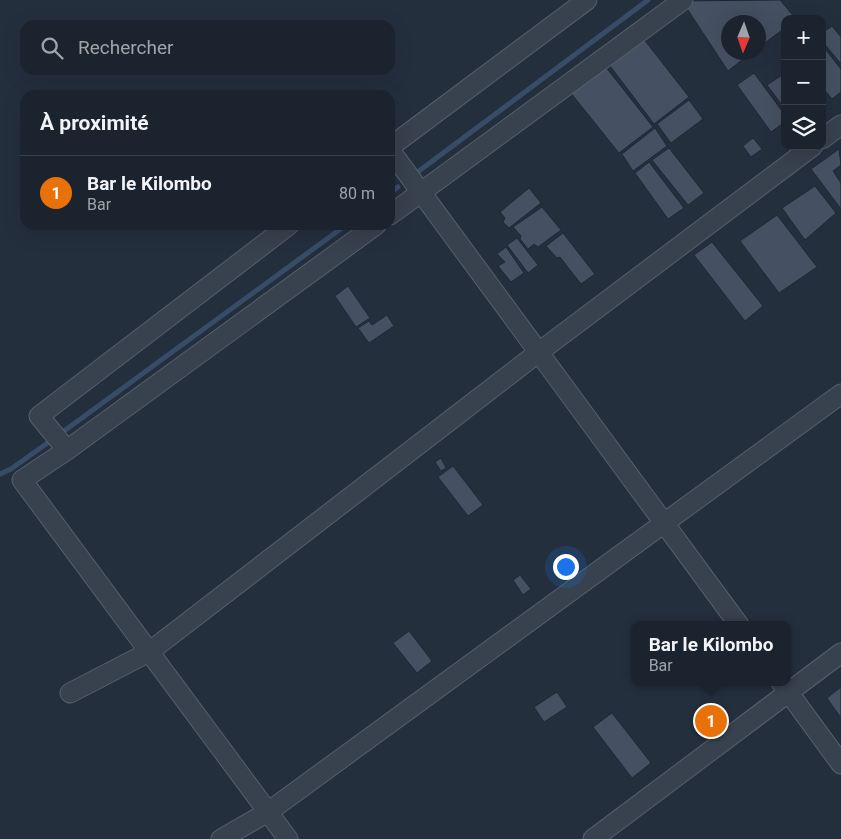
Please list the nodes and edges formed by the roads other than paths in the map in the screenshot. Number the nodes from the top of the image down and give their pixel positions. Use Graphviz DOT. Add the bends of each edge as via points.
graph roads {
  1 [pos="587,0"];
  2 [pos="684,0"];
  3 [pos="841,125"];
  4 [pos="826,137"];
  5 [pos="395,144"];
  6 [pos="808,150"];
  7 [pos="395,155"];
  8 [pos="421,192"];
  9 [pos="395,211"];
  10 [pos="281,230"];
  11 [pos="369,230"];
  12 [pos="538,352"];
  13 [pos="841,394"];
  14 [pos="67,450"];
  15 [pos="664,522"];
  16 [pos="736,621"];
  17 [pos="150,652"];
  18 [pos="841,653"];
  19 [pos="791,683"];
  20 [pos="784,687"];
  21 [pos="70,693"];
  22 [pos="841,764"];
  23 [pos="268,812"];
  24 [pos="221,839"];
  25 [pos="288,839"];
  26 [pos="594,839"];
  1 -- 5 [label="street"];
  2 -- 8 [label="street"];
  3 -- 4 [label="street"];
  6 -- 12 [label="street"];
  7 -- 8 [label="street"];
  8 -- 9 [label="street"];
  8 -- 12 [label="street"];
  10 -- 14 [label="street" via="39,416"];
  11 -- 14 [label="street"];
  12 -- 15 [label="street"];
  12 -- 17 [label="street"];
  13 -- 15 [label="street"];
  14 -- 17 [label="street" via="22,480"];
  15 -- 16 [label="street"];
  15 -- 23 [label="street"];
  17 -- 21 [label="street"];
  17 -- 23 [label="street"];
  18 -- 19 [label="street"];
  20 -- 22 [label="street"];
  20 -- 26 [label="street"];
  23 -- 24 [label="street"];
  23 -- 25 [label="street"];
}
